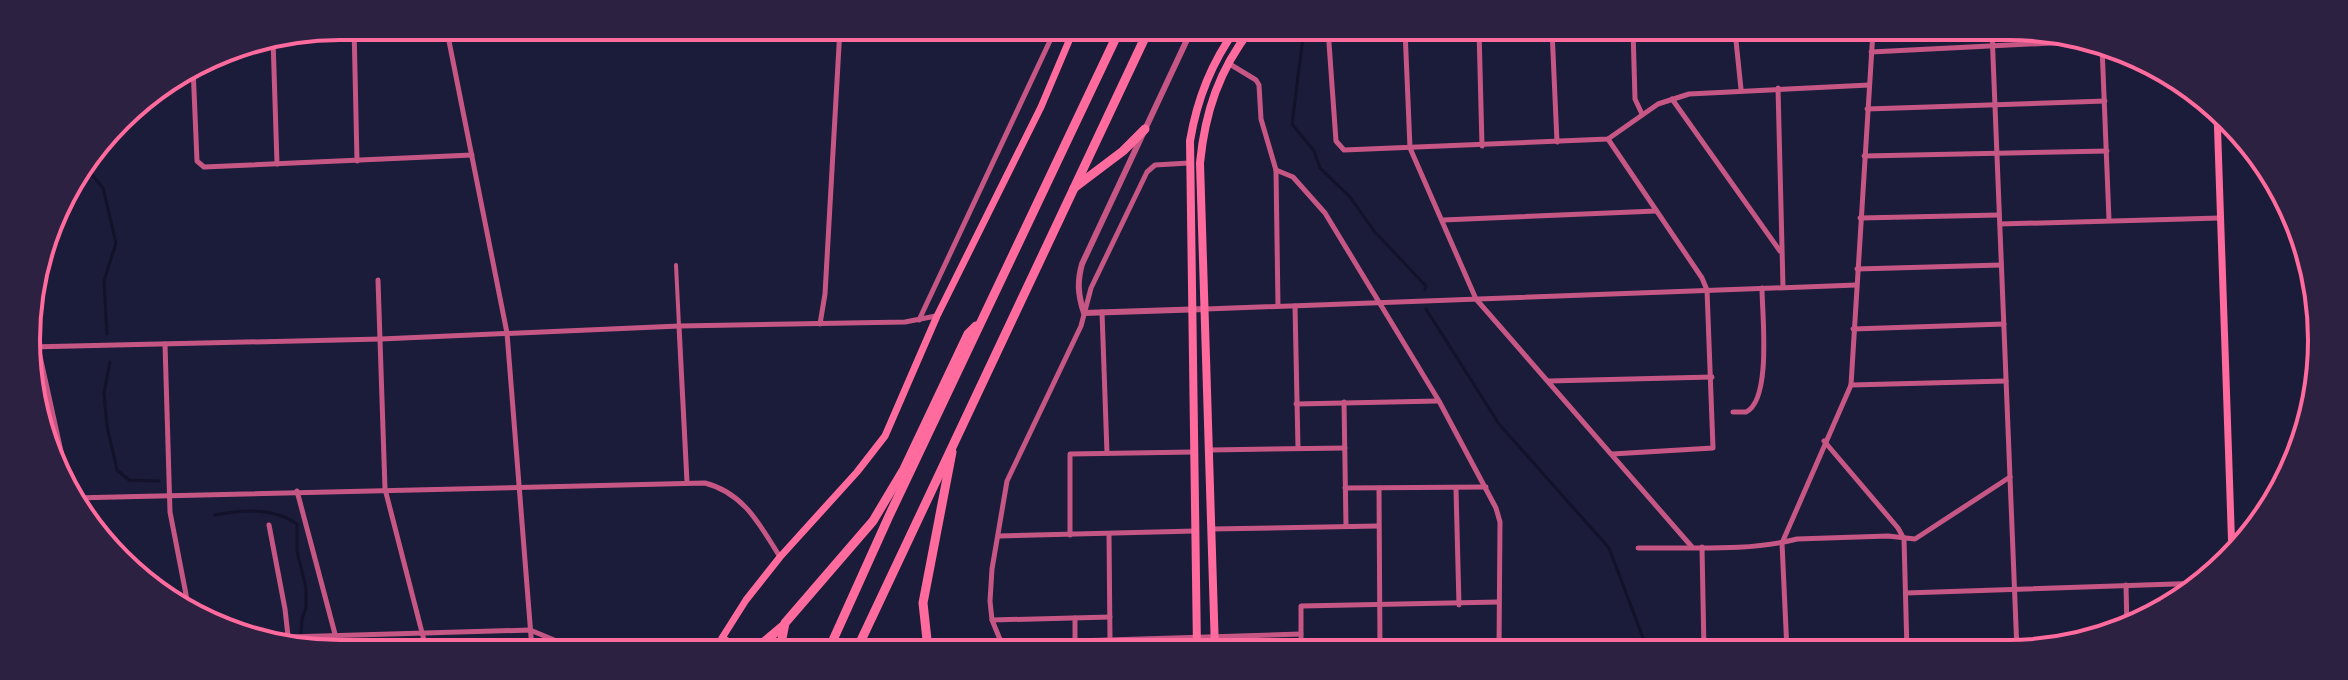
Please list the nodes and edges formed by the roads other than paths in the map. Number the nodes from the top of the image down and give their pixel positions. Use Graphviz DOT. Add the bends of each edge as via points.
graph roads {
  1 [pos="354,40"];
  2 [pos="449,40"];
  3 [pos="839,40"];
  4 [pos="1050,40"];
  5 [pos="1069,40"];
  6 [pos="1115,40"];
  7 [pos="1144,40"];
  8 [pos="1187,40"];
  9 [pos="1229,40"];
  10 [pos="1243,40"];
  11 [pos="1329,40"];
  12 [pos="1405,40"];
  13 [pos="1479,40"];
  14 [pos="1552,40"];
  15 [pos="1633,40"];
  16 [pos="1736,40"];
  17 [pos="1872,40"];
  18 [pos="1993,40"];
  19 [pos="2048,43"];
  20 [pos="1993,46"];
  21 [pos="273,48"];
  22 [pos="1871,52"];
  23 [pos="2103,56"];
  24 [pos="1228,62"];
  25 [pos="193,78"];
  26 [pos="1869,85"];
  27 [pos="1778,88"];
  28 [pos="1741,90"];
  29 [pos="1672,99"];
  30 [pos="2105,101"];
  31 [pos="1995,106"];
  32 [pos="1867,109"];
  33 [pos="1642,114"];
  34 [pos="2217,125"];
  35 [pos="1145,129"];
  36 [pos="1608,139"];
  37 [pos="1557,142"];
  38 [pos="1482,146"];
  39 [pos="1410,148"];
  40 [pos="2107,151"];
  41 [pos="1997,154"];
  42 [pos="472,155"];
  43 [pos="1864,156"];
  44 [pos="357,161"];
  45 [pos="1189,163"];
  46 [pos="277,164"];
  47 [pos="1276,170"];
  48 [pos="1071,190"];
  49 [pos="1656,211"];
  50 [pos="1999,215"];
  51 [pos="1860,218"];
  52 [pos="2221,218"];
  53 [pos="1443,220"];
  54 [pos="2109,220"];
  55 [pos="2000,224"];
  56 [pos="1781,253"];
  57 [pos="676,265"];
  58 [pos="2001,265"];
  59 [pos="1857,269"];
  60 [pos="378,280"];
  61 [pos="1856,285"];
  62 [pos="1783,287"];
  63 [pos="1762,288"];
  64 [pos="1707,290"];
  65 [pos="1476,299"];
  66 [pos="1381,302"];
  67 [pos="1278,306"];
  68 [pos="1295,306"];
  69 [pos="1206,309"];
  70 [pos="1192,310"];
  71 [pos="1102,312"];
  72 [pos="1084,313"];
  73 [pos="937,316"];
  74 [pos="919,320"];
  75 [pos="981,321"];
  76 [pos="820,324"];
  77 [pos="2004,324"];
  78 [pos="679,326"];
  79 [pos="1853,329"];
  80 [pos="507,333"];
  81 [pos="381,339"];
  82 [pos="165,344"];
  83 [pos="40,347"];
  84 [pos="41,361"];
  85 [pos="1712,377"];
  86 [pos="1548,381"];
  87 [pos="2006,381"];
  88 [pos="1851,385"];
  89 [pos="1439,401"];
  90 [pos="1344,402"];
  91 [pos="1296,404"];
  92 [pos="1733,412"];
  93 [pos="955,435"];
  94 [pos="1824,441"];
  95 [pos="60,447"];
  96 [pos="1298,448"];
  97 [pos="1345,448"];
  98 [pos="1210,450"];
  99 [pos="1194,452"];
  100 [pos="1107,453"];
  101 [pos="1612,454"];
  102 [pos="2010,477"];
  103 [pos="687,482"];
  104 [pos="520,486"];
  105 [pos="1486,487"];
  106 [pos="1345,488"];
  107 [pos="1379,488"];
  108 [pos="385,489"];
  109 [pos="1456,489"];
  110 [pos="1195,490"];
  111 [pos="297,491"];
  112 [pos="1211,491"];
  113 [pos="170,494"];
  114 [pos="85,498"];
  115 [pos="269,525"];
  116 [pos="1346,526"];
  117 [pos="1378,526"];
  118 [pos="1212,529"];
  119 [pos="1195,531"];
  120 [pos="1109,534"];
  121 [pos="1070,535"];
  122 [pos="999,536"];
  123 [pos="1904,539"];
  124 [pos="2232,540"];
  125 [pos="1782,543"];
  126 [pos="1692,547"];
  127 [pos="1702,547"];
  128 [pos="1638,548"];
  129 [pos="780,557"];
  130 [pos="2183,584"];
  131 [pos="2126,585"];
  132 [pos="2014,589"];
  133 [pos="1906,593"];
  134 [pos="187,598"];
  135 [pos="1499,602"];
  136 [pos="1459,605"];
  137 [pos="1379,606"];
  138 [pos="2127,615"];
  139 [pos="1110,617"];
  140 [pos="1075,618"];
  141 [pos="992,620"];
  142 [pos="785,623"];
  143 [pos="530,630"];
  144 [pos="422,632"];
  145 [pos="335,634"];
  146 [pos="1301,634"];
  147 [pos="288,636"];
  148 [pos="293,636"];
  149 [pos="1215,636"];
  150 [pos="1197,637"];
  151 [pos="722,638"];
  152 [pos="424,640"];
  153 [pos="531,640"];
  154 [pos="554,640"];
  155 [pos="725,640"];
  156 [pos="766,640"];
  157 [pos="782,640"];
  158 [pos="833,640"];
  159 [pos="861,640"];
  160 [pos="927,640"];
  161 [pos="1000,640"];
  162 [pos="1075,640"];
  163 [pos="1110,640"];
  164 [pos="1132,640"];
  165 [pos="1215,640"];
  166 [pos="1301,640"];
  167 [pos="1380,640"];
  168 [pos="1499,640"];
  169 [pos="1704,640"];
  170 [pos="1786,640"];
  171 [pos="1907,640"];
  172 [pos="2016,640"];
  1 -- 44 [label="street"];
  2 -- 42 [label="street"];
  3 -- 76 [label="street"];
  4 -- 74 [label="street"];
  5 -- 73 [label="main road"];
  6 -- 75 [label="highway"];
  7 -- 48 [label="highway"];
  8 -- 35 [label="street"];
  9 -- 45 [label="main road" via="1200,97"];
  10 -- 24 [label="main road"];
  11 -- 39 [label="street" via="1336,141 1344,150"];
  12 -- 39 [label="street"];
  13 -- 38 [label="street"];
  14 -- 37 [label="street"];
  15 -- 33 [label="street" via="1635,99"];
  16 -- 28 [label="street"];
  17 -- 22 [label="street"];
  18 -- 20 [label="street"];
  19 -- 20 [label="street"];
  20 -- 22 [label="street"];
  20 -- 31 [label="street"];
  21 -- 46 [label="street"];
  22 -- 26 [label="street"];
  23 -- 30 [label="street"];
  24 -- 47 [label="street" via="1259,85 1261,119"];
  24 -- 69 [label="main road" via="1210,105 1201,153"];
  25 -- 46 [label="street" via="197,161 204,167"];
  26 -- 27 [label="street"];
  26 -- 32 [label="street"];
  27 -- 28 [label="street"];
  27 -- 56 [label="street"];
  28 -- 29 [label="street"];
  29 -- 33 [label="street"];
  29 -- 56 [label="street"];
  30 -- 31 [label="street"];
  30 -- 40 [label="street"];
  31 -- 32 [label="street"];
  31 -- 41 [label="street"];
  32 -- 43 [label="street"];
  33 -- 36 [label="street"];
  34 -- 52 [label="main road"];
  35 -- 48 [label="highway"];
  35 -- 72 [label="street" via="1082,264 1078,287"];
  36 -- 37 [label="street"];
  36 -- 49 [label="street"];
  37 -- 38 [label="street"];
  38 -- 39 [label="street"];
  39 -- 53 [label="street"];
  40 -- 41 [label="street"];
  40 -- 54 [label="street"];
  41 -- 43 [label="street"];
  41 -- 50 [label="street"];
  42 -- 44 [label="street"];
  42 -- 80 [label="street"];
  43 -- 51 [label="street"];
  44 -- 46 [label="street"];
  45 -- 70 [label="main road"];
  45 -- 72 [label="street" via="1155,165 1147,172"];
  47 -- 66 [label="street" via="1293,177 1325,213"];
  47 -- 67 [label="street"];
  48 -- 93 [label="highway"];
  49 -- 53 [label="street"];
  49 -- 64 [label="street"];
  50 -- 51 [label="street"];
  50 -- 55 [label="street"];
  51 -- 59 [label="street"];
  52 -- 54 [label="street"];
  52 -- 124 [label="main road"];
  53 -- 65 [label="street"];
  54 -- 55 [label="street"];
  55 -- 58 [label="street"];
  56 -- 62 [label="street"];
  57 -- 78 [label="street"];
  58 -- 59 [label="street"];
  58 -- 77 [label="street"];
  59 -- 61 [label="street"];
  60 -- 81 [label="street"];
  61 -- 62 [label="street"];
  61 -- 79 [label="street"];
  62 -- 63 [label="street"];
  63 -- 64 [label="street"];
  63 -- 92 [label="street" via="1763,383 1750,408"];
  64 -- 65 [label="street"];
  64 -- 85 [label="street"];
  65 -- 66 [label="street"];
  65 -- 86 [label="street"];
  66 -- 68 [label="street"];
  66 -- 89 [label="street"];
  67 -- 68 [label="street"];
  67 -- 69 [label="street"];
  68 -- 91 [label="street"];
  69 -- 70 [label="street"];
  69 -- 98 [label="main road"];
  70 -- 71 [label="street"];
  70 -- 99 [label="main road"];
  71 -- 72 [label="street"];
  71 -- 100 [label="street"];
  72 -- 122 [label="street" via="1007,481"];
  73 -- 74 [label="street"];
  73 -- 129 [label="main road" via="885,436"];
  74 -- 76 [label="street"];
  75 -- 142 [label="highway" via="968,334 904,469 873,521"];
  75 -- 158 [label="highway"];
  76 -- 78 [label="street"];
  77 -- 79 [label="street"];
  77 -- 87 [label="street"];
  78 -- 80 [label="street"];
  78 -- 103 [label="street"];
  79 -- 88 [label="street"];
  80 -- 81 [label="street"];
  80 -- 104 [label="street"];
  81 -- 82 [label="street"];
  81 -- 108 [label="street"];
  82 -- 83 [label="street"];
  82 -- 113 [label="street"];
  84 -- 95 [label="street"];
  85 -- 86 [label="street"];
  85 -- 101 [label="street" via="1713,448"];
  86 -- 101 [label="street"];
  87 -- 88 [label="street"];
  87 -- 102 [label="street"];
  88 -- 94 [label="street"];
  89 -- 90 [label="street"];
  89 -- 105 [label="street"];
  90 -- 91 [label="street"];
  90 -- 97 [label="street"];
  91 -- 96 [label="street"];
  93 -- 159 [label="highway"];
  93 -- 160 [label="highway" via="925,590"];
  94 -- 123 [label="street"];
  94 -- 125 [label="street"];
  96 -- 97 [label="street"];
  96 -- 98 [label="street"];
  97 -- 106 [label="street"];
  98 -- 112 [label="main road"];
  99 -- 100 [label="street"];
  99 -- 110 [label="main road"];
  100 -- 121 [label="street" via="1070,454"];
  101 -- 126 [label="street"];
  102 -- 123 [label="street" via="1924,535"];
  102 -- 132 [label="street"];
  103 -- 104 [label="street"];
  103 -- 129 [label="street" via="717,486 753,513"];
  104 -- 108 [label="street"];
  104 -- 143 [label="street"];
  105 -- 109 [label="street"];
  105 -- 135 [label="street" via="1500,522"];
  106 -- 107 [label="street"];
  106 -- 116 [label="street"];
  107 -- 109 [label="street"];
  107 -- 117 [label="street"];
  108 -- 111 [label="street"];
  108 -- 144 [label="street"];
  109 -- 136 [label="street"];
  110 -- 112 [label="main road"];
  110 -- 119 [label="main road"];
  111 -- 113 [label="street"];
  111 -- 145 [label="street"];
  112 -- 118 [label="main road"];
  113 -- 114 [label="street"];
  113 -- 134 [label="street"];
  115 -- 147 [label="street"];
  116 -- 117 [label="street"];
  116 -- 118 [label="street"];
  117 -- 137 [label="street"];
  118 -- 149 [label="main road"];
  119 -- 120 [label="street"];
  119 -- 150 [label="main road"];
  120 -- 121 [label="street"];
  120 -- 139 [label="street"];
  121 -- 122 [label="street"];
  122 -- 141 [label="street" via="992,569"];
  123 -- 125 [label="street"];
  123 -- 133 [label="street"];
  125 -- 127 [label="street"];
  125 -- 170 [label="street"];
  126 -- 127 [label="street"];
  126 -- 128 [label="street"];
  127 -- 169 [label="street"];
  129 -- 151 [label="main road"];
  130 -- 131 [label="street"];
  131 -- 132 [label="street"];
  131 -- 138 [label="street"];
  132 -- 133 [label="street"];
  132 -- 172 [label="street"];
  133 -- 171 [label="street"];
  135 -- 136 [label="street"];
  135 -- 168 [label="street"];
  136 -- 137 [label="street"];
  137 -- 146 [label="street" via="1301,606"];
  137 -- 167 [label="street"];
  139 -- 140 [label="street"];
  139 -- 163 [label="street"];
  140 -- 141 [label="street"];
  140 -- 162 [label="street"];
  141 -- 161 [label="street"];
  142 -- 156 [label="highway"];
  142 -- 157 [label="highway"];
  143 -- 144 [label="street"];
  143 -- 153 [label="street"];
  143 -- 154 [label="street"];
  144 -- 145 [label="street"];
  144 -- 152 [label="street"];
  145 -- 148 [label="street"];
  146 -- 149 [label="street"];
  146 -- 166 [label="street"];
  149 -- 150 [label="street"];
  149 -- 165 [label="main road"];
  150 -- 164 [label="street"];
  151 -- 155 [label="main road"];
}
